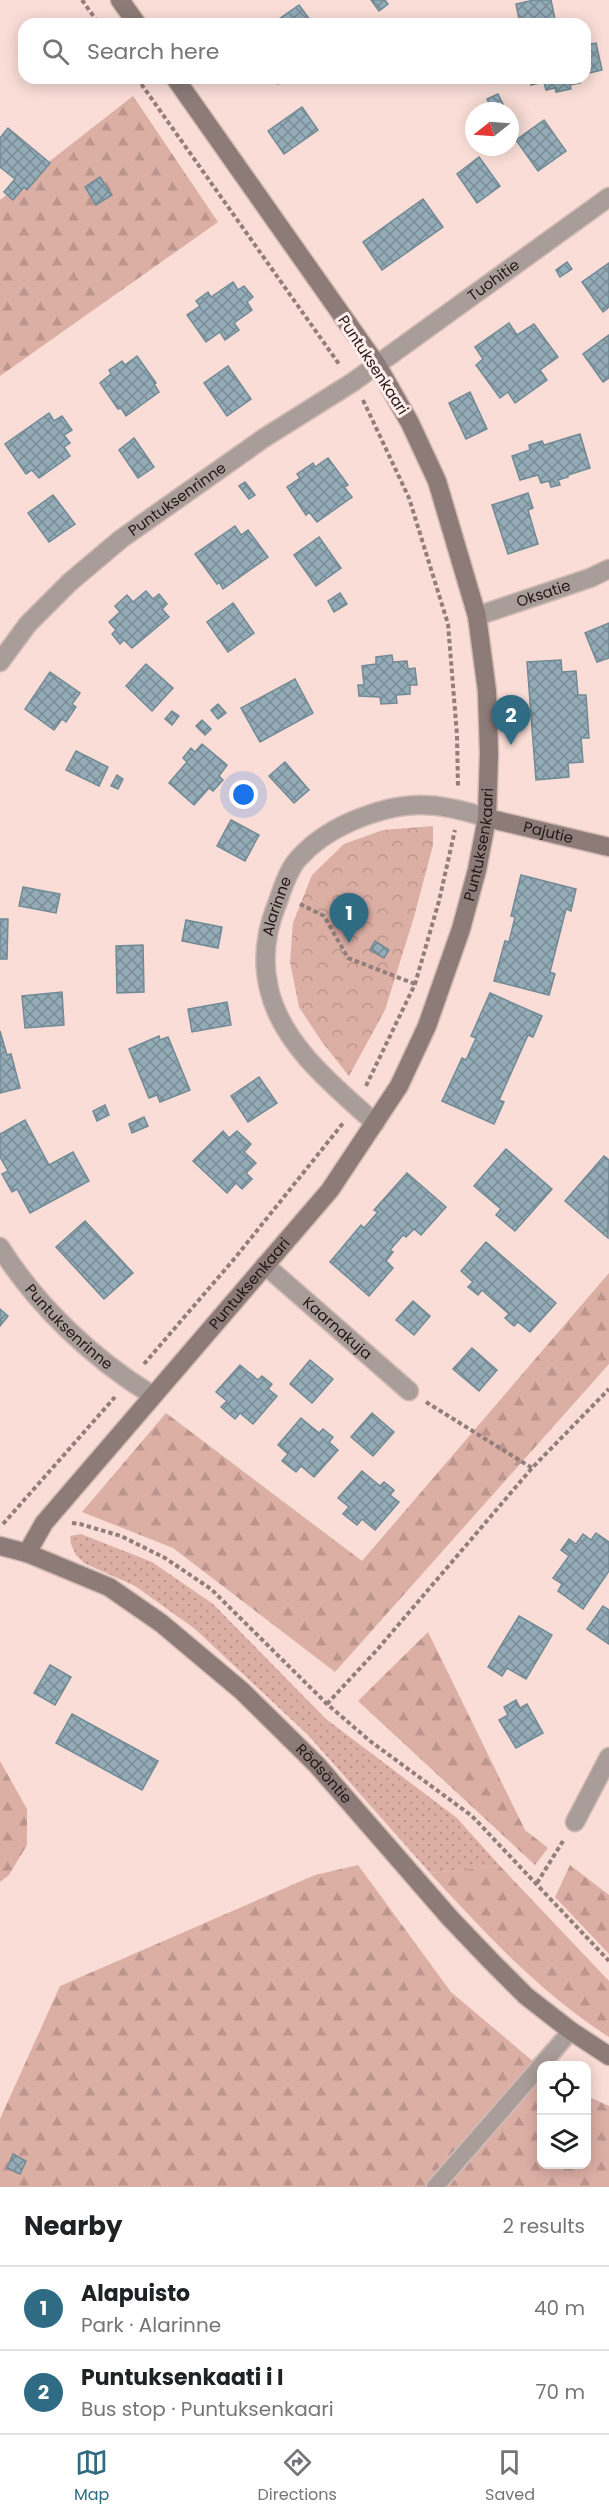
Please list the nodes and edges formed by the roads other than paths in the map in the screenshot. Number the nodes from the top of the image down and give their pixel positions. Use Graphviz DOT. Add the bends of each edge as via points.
graph roads {
  1 [pos="120,0"];
  2 [pos="133,18"];
  3 [pos="179,84"];
  4 [pos="609,197"];
  5 [pos="377,364"];
  6 [pos="609,569"];
  7 [pos="477,616"];
  8 [pos="0,662"];
  9 [pos="487,818"];
  10 [pos="609,847"];
  11 [pos="375,1123"];
  12 [pos="0,1247"];
  13 [pos="265,1265"];
  14 [pos="409,1391"];
  15 [pos="152,1395"];
  16 [pos="0,1546"];
  17 [pos="27,1553"];
  18 [pos="609,1757"];
  19 [pos="575,1822"];
  20 [pos="571,2031"];
  21 [pos="609,2056"];
  22 [pos="435,2187"];
  1 -- 2 [label="street"];
  3 -- 5 [label="street, Puntuksenkaari"];
  4 -- 5 [label="street, Tuohitie"];
  5 -- 7 [label="street, Puntuksenkaari" via="436,481"];
  5 -- 8 [label="street, Puntuksenrinne" via="121,539 28,624"];
  6 -- 7 [label="street, Oksatie"];
  7 -- 9 [label="street, Puntuksenkaari" via="487,691"];
  9 -- 10 [label="street, Pajutie"];
  9 -- 11 [label="street, Puntuksenkaari" via="461,929 427,1026 399,1086"];
  9 -- 11 [label="street, Alarinne" via="459,809 418,804 389,807 337,828 297,860 269,924 265,962 269,990 280,1017 319,1071"];
  11 -- 13 [label="street, Puntuksenkaari" via="330,1190"];
  12 -- 15 [label="street, Puntuksenrinne" via="18,1275 61,1323 129,1381"];
  13 -- 14 [label="street, Kaarnakuja"];
  13 -- 15 [label="street, Puntuksenkaari"];
  15 -- 17 [label="street, Puntuksenkaari" via="45,1523"];
  16 -- 17 [label="street, Rödsöntie"];
  17 -- 20 [label="street, Rödsöntie" via="109,1587 161,1623 242,1691 317,1765 492,1962 526,1996"];
  18 -- 19 [label="street"];
  20 -- 21 [label="street, Rödsöntie"];
  20 -- 22 [label="lane"];
}
